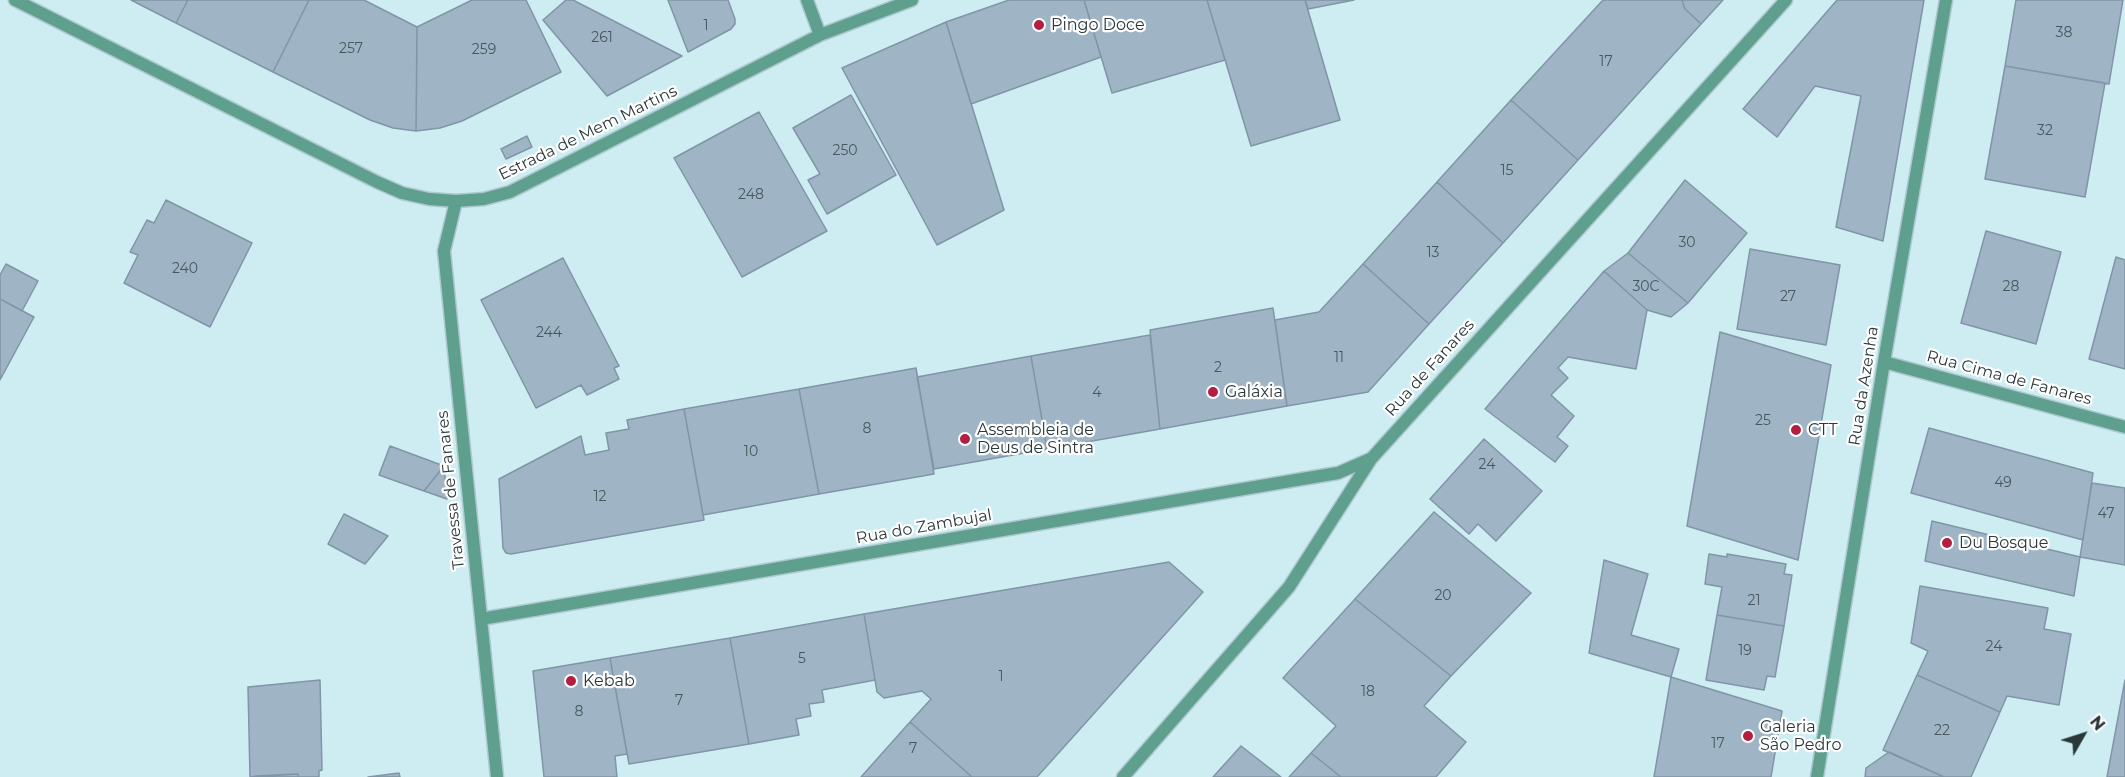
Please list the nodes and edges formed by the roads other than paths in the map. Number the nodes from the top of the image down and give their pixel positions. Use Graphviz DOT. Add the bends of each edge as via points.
graph roads {
  1 [pos="15,0"];
  2 [pos="807,0"];
  3 [pos="912,0"];
  4 [pos="1786,0"];
  5 [pos="1946,0"];
  6 [pos="820,35"];
  7 [pos="456,201"];
  8 [pos="1884,362"];
  9 [pos="2125,427"];
  10 [pos="1371,459"];
  11 [pos="481,619"];
  12 [pos="497,777"];
  13 [pos="1123,777"];
  14 [pos="1817,777"];
  1 -- 7 [label="street, Estrada de Mem Martins" via="377,182 402,193"];
  2 -- 6 [label="street"];
  3 -- 6 [label="street, Estrada de Mem Martins"];
  4 -- 10 [label="street, Rua de Fanares"];
  5 -- 8 [label="street, Rua da Azenha"];
  6 -- 7 [label="street, Estrada de Mem Martins" via="535,181 484,199"];
  7 -- 11 [label="street, Travessa de Fanares" via="444,251"];
  8 -- 9 [label="street, Rua Cima de Fanares"];
  8 -- 14 [label="street, Rua da Azenha"];
  10 -- 11 [label="street, Rua do Zambujal" via="1338,472 1302,479"];
  10 -- 13 [label="street, Rua de Fanares" via="1289,588"];
  11 -- 12 [label="street, Travessa de Fanares"];
}
